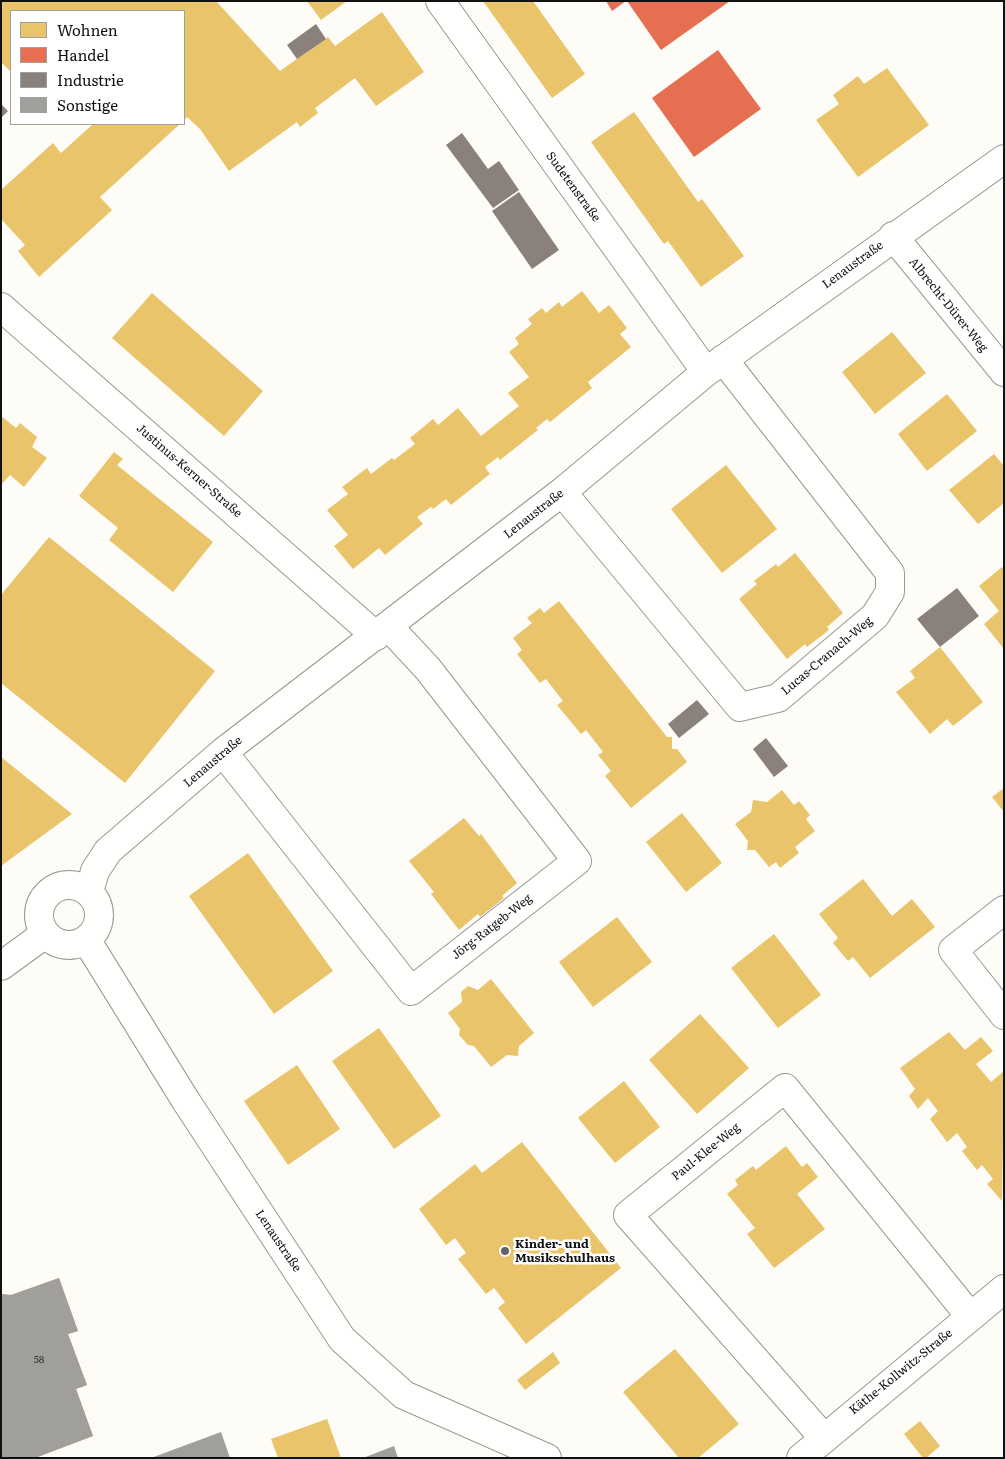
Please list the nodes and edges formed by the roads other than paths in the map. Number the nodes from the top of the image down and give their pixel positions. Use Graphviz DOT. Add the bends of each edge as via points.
graph roads {
  1 [pos="440,1"];
  2 [pos="1004,159"];
  3 [pos="893,236"];
  4 [pos="1,307"];
  5 [pos="715,366"];
  6 [pos="1004,372"];
  7 [pos="562,492"];
  8 [pos="382,631"];
  9 [pos="223,752"];
  10 [pos="89,892"];
  11 [pos="1004,910"];
  12 [pos="45,934"];
  13 [pos="87,940"];
  14 [pos="1,966"];
  15 [pos="1004,1015"];
  16 [pos="1004,1289"];
  17 [pos="970,1316"];
  18 [pos="823,1437"];
  19 [pos="547,1458"];
  20 [pos="800,1458"];
  1 -- 5 [label="street, Sudetenstraße"];
  2 -- 3 [label="street, Lenaustraße"];
  3 -- 5 [label="street, Lenaustraße"];
  3 -- 6 [label="street, Albrecht-Dürer-Weg"];
  4 -- 8 [label="street, Justinus-Kerner-Straße"];
  5 -- 7 [label="street, Lenaustraße"];
  5 -- 7 [label="street, Lucas-Cranach-Weg" via="890,572 890,592 875,616 778,698 740,707"];
  7 -- 8 [label="street, Lenaustraße"];
  8 -- 9 [label="street, Lenaustraße"];
  8 -- 9 [label="street, Jörg-Ratgeb-Weg" via="428,669 577,861 411,991"];
  9 -- 10 [label="street, Lenaustraße" via="108,851 95,872"];
  10 -- 12 [label="street" via="71,885 61,886 45,897 39,915"];
  10 -- 13 [label="street" via="96,899 100,917 98,926"];
  11 -- 15 [label="street" via="953,950"];
  12 -- 13 [label="street" via="60,945 79,945"];
  12 -- 14 [label="street"];
  13 -- 19 [label="street, Lenaustraße" via="186,1101 342,1339 404,1395"];
  16 -- 17 [label="street, Käthe-Kollwitz-Straße"];
  17 -- 18 [label="street, Käthe-Kollwitz-Straße"];
  17 -- 18 [label="street, Paul-Klee-Weg" via="785,1088 628,1215"];
  18 -- 20 [label="street, Käthe-Kollwitz-Straße"];
}
